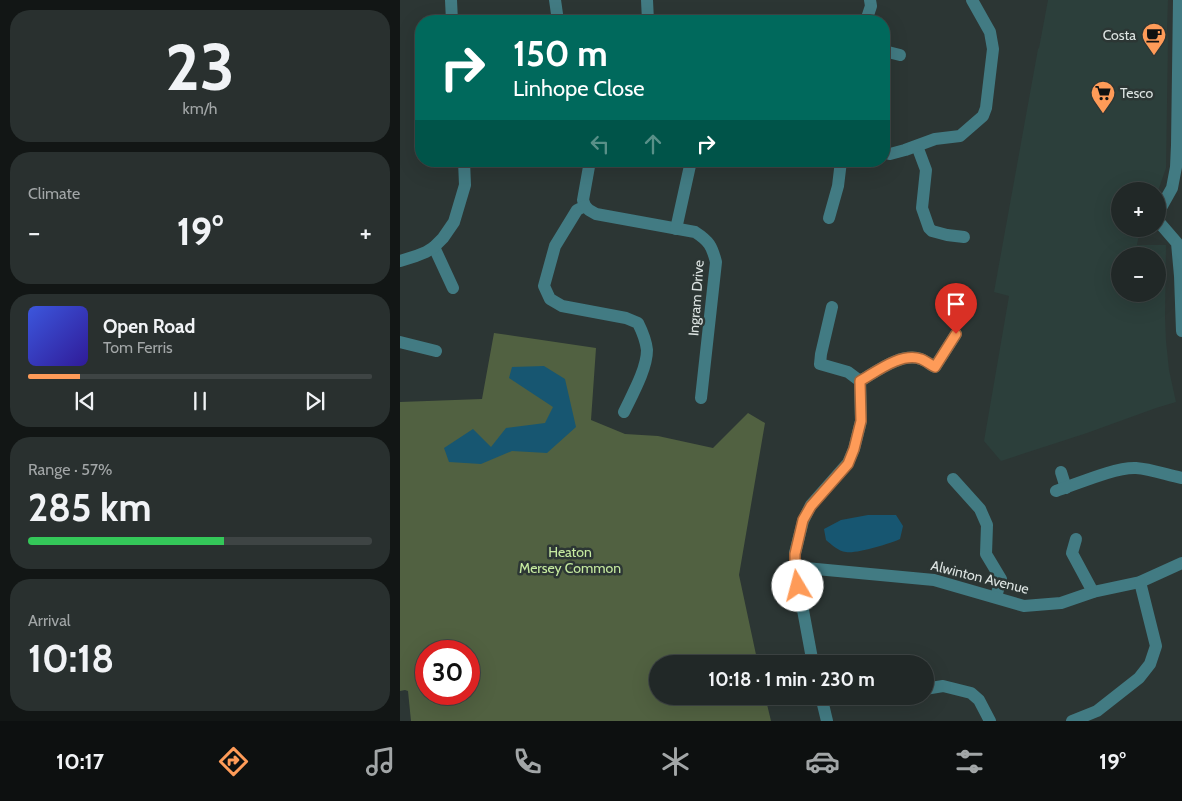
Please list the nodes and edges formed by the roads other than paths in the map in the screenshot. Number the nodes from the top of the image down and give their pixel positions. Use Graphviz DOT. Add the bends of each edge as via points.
graph roads {
  1 [pos="451,0"];
  2 [pos="555,0"];
  3 [pos="647,0"];
  4 [pos="870,0"];
  5 [pos="972,0"];
  6 [pos="1179,0"];
  7 [pos="452,15"];
  8 [pos="557,15"];
  9 [pos="648,15"];
  10 [pos="868,15"];
  11 [pos="890,52"];
  12 [pos="900,55"];
  13 [pos="916,146"];
  14 [pos="1180,146"];
  15 [pos="890,154"];
  16 [pos="464,167"];
  17 [pos="589,167"];
  18 [pos="690,167"];
  19 [pos="840,167"];
  20 [pos="1166,199"];
  21 [pos="586,206"];
  22 [pos="829,218"];
  23 [pos="676,229"];
  24 [pos="1166,229"];
  25 [pos="964,237"];
  26 [pos="1179,241"];
  27 [pos="434,247"];
  28 [pos="400,261"];
  29 [pos="453,288"];
  30 [pos="832,307"];
  31 [pos="1182,331"];
  32 [pos="956,334"];
  33 [pos="400,342"];
  34 [pos="436,351"];
  35 [pos="860,381"];
  36 [pos="701,398"];
  37 [pos="624,412"];
  38 [pos="1061,472"];
  39 [pos="1182,478"];
  40 [pos="953,479"];
  41 [pos="1076,539"];
  42 [pos="1182,563"];
  43 [pos="795,567"];
  44 [pos="1140,582"];
  45 [pos="1093,592"];
  46 [pos="996,597"];
  47 [pos="811,655"];
  48 [pos="934,687"];
  49 [pos="823,705"];
  50 [pos="1099,716"];
  51 [pos="827,721"];
  52 [pos="990,721"];
  53 [pos="1072,721"];
  1 -- 7 [label="street"];
  2 -- 8 [label="street"];
  3 -- 9 [label="street"];
  4 -- 10 [label="street"];
  5 -- 13 [label="street" via="990,32 993,49 983,116 960,136 935,139"];
  6 -- 14 [label="street"];
  11 -- 12 [label="street"];
  13 -- 15 [label="street"];
  13 -- 25 [label="street" via="926,170 922,208 929,228"];
  14 -- 20 [label="street" via="1172,188"];
  16 -- 27 [label="street" via="465,185 454,222"];
  17 -- 21 [label="street" via="583,192"];
  18 -- 23 [label="street"];
  19 -- 22 [label="street"];
  21 -- 23 [label="street, Ingram Drive" via="596,214"];
  21 -- 37 [label="street" via="576,210 555,246 544,286 550,299 562,306 638,323 647,350 644,369"];
  23 -- 36 [label="street, Ingram Drive" via="695,232 705,238 716,262"];
  24 -- 26 [label="street"];
  26 -- 31 [label="street"];
  27 -- 28 [label="street"];
  27 -- 29 [label="street"];
  30 -- 35 [label="street" via="820,364 848,372"];
  32 -- 35 [label="street" via="935,367 920,359 904,358"];
  33 -- 34 [label="street"];
  35 -- 43 [label="street" via="861,421 854,449 848,464 811,506 803,520"];
  38 -- 39 [label="street" via="1061,490 1126,468"];
  40 -- 46 [label="street" via="980,509 987,525 986,554 1000,579"];
  41 -- 45 [label="street" via="1072,553"];
  42 -- 44 [label="street, Alwinton Avenue"];
  43 -- 46 [label="street, Alwinton Avenue" via="934,580"];
  43 -- 47 [label="street"];
  44 -- 45 [label="street, Alwinton Avenue"];
  44 -- 50 [label="street" via="1156,646 1150,664 1139,678"];
  45 -- 46 [label="street, Alwinton Avenue" via="1061,603 1024,606"];
  48 -- 52 [label="street" via="970,693 979,700"];
  49 -- 51 [label="street"];
  50 -- 53 [label="street"];
}
